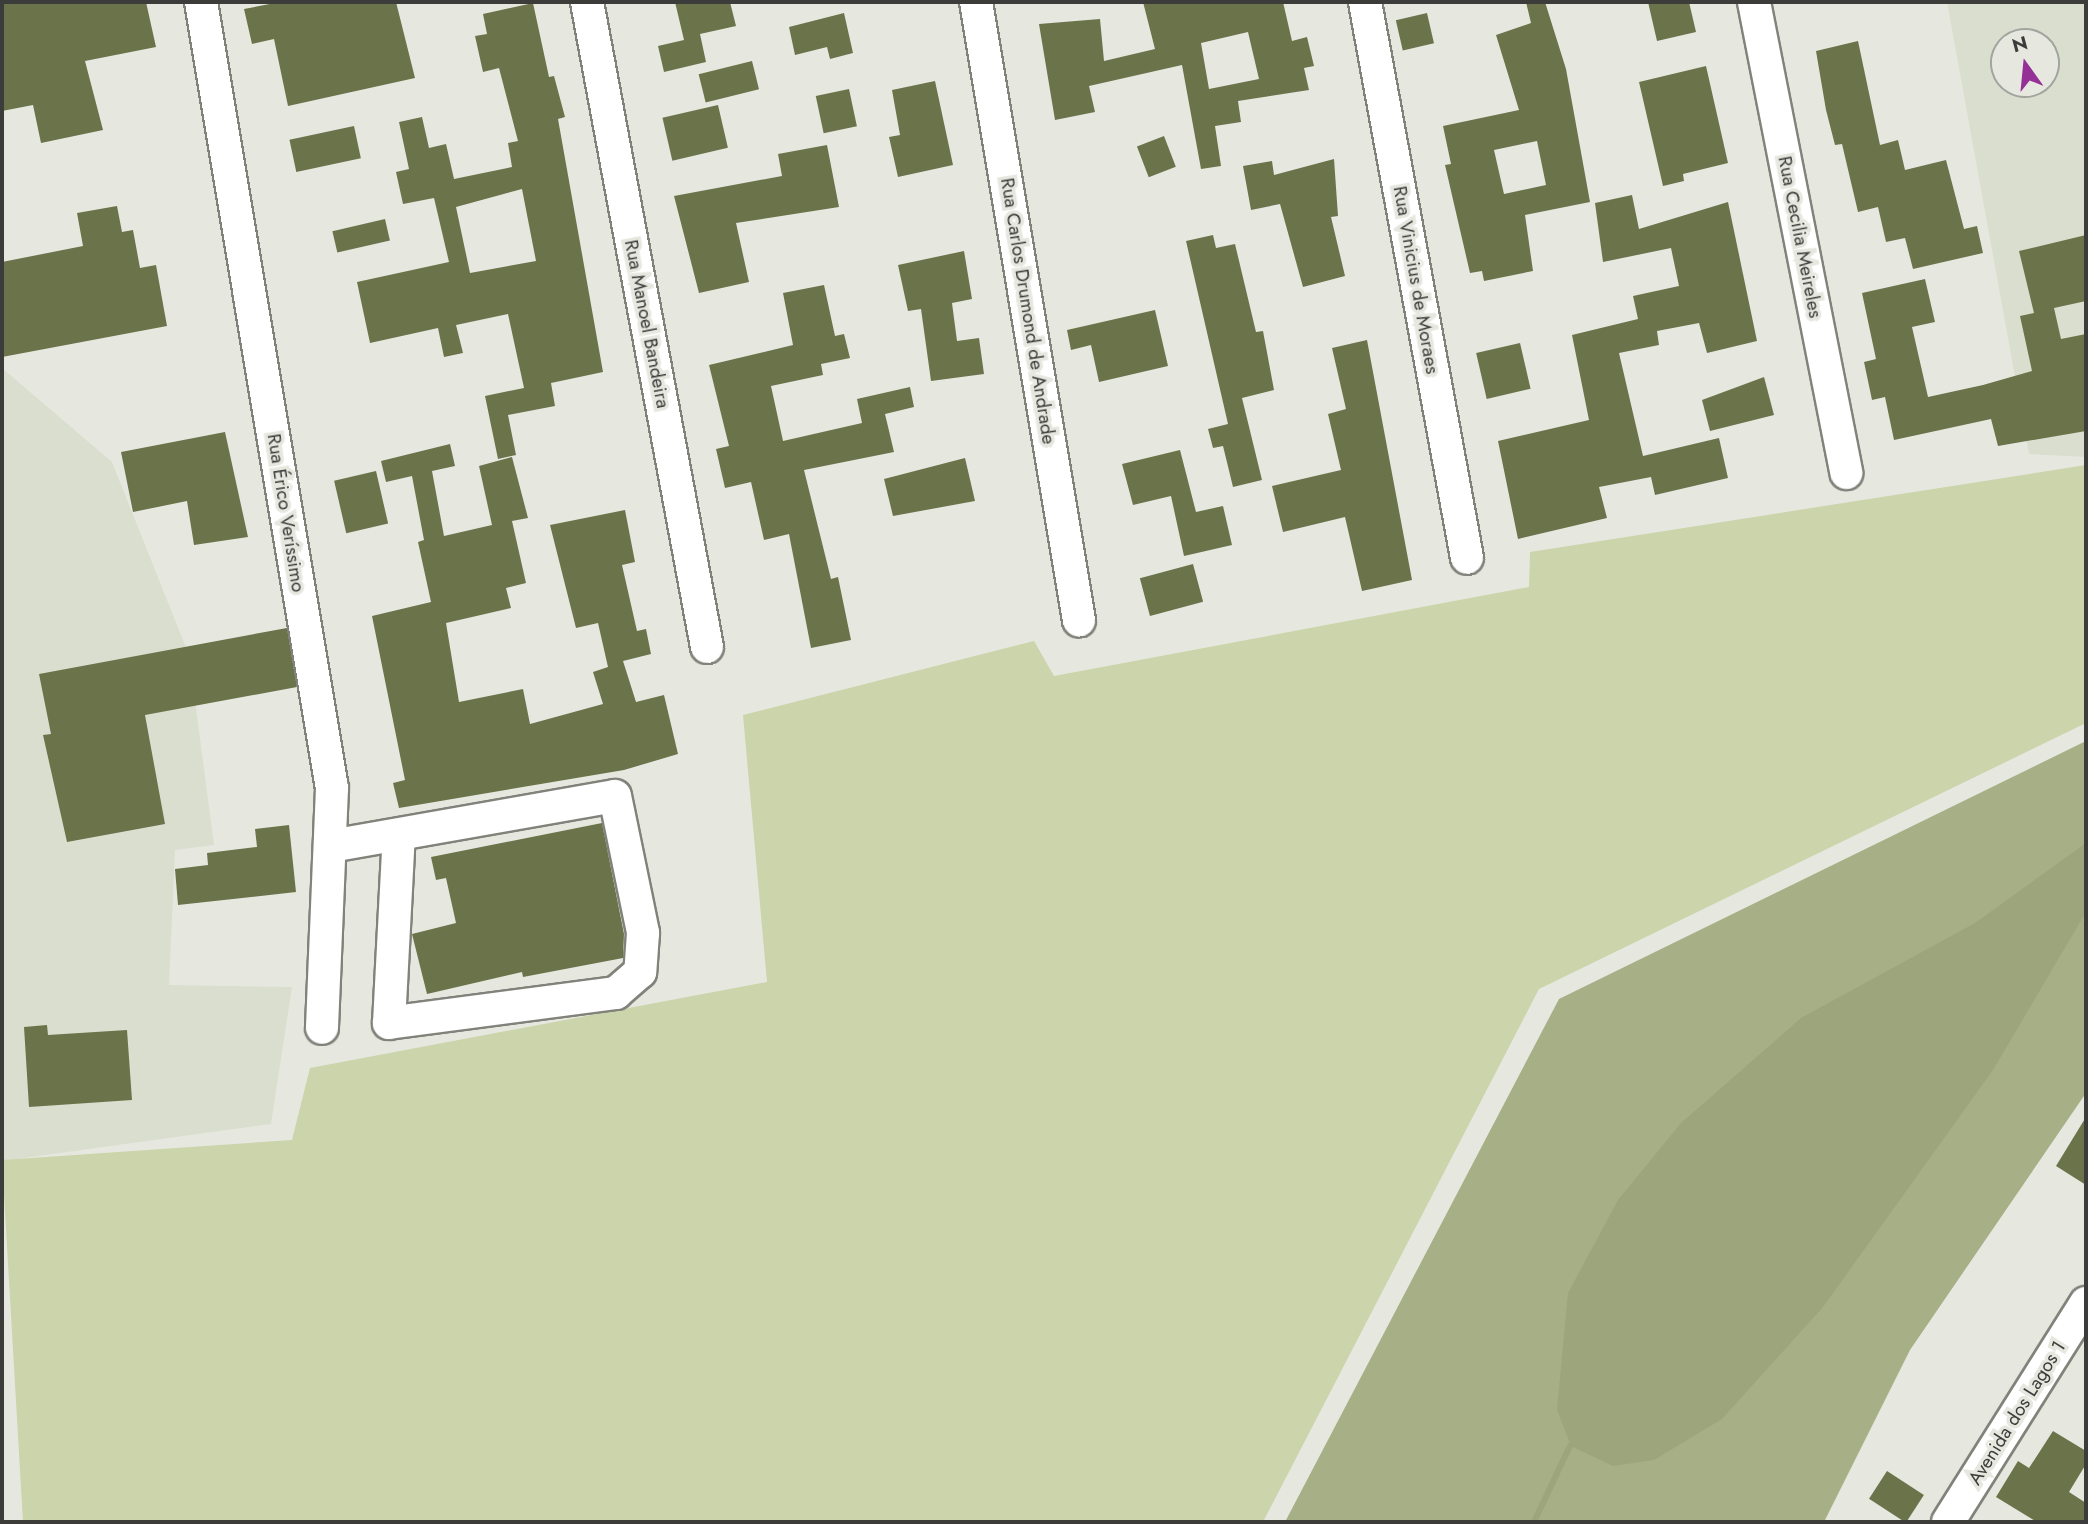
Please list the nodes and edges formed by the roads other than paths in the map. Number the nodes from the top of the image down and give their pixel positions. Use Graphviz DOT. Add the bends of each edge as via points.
graph roads {
  1 [pos="201,2"];
  2 [pos="587,2"];
  3 [pos="976,2"];
  4 [pos="1366,2"];
  5 [pos="1754,2"];
  6 [pos="1846,473"];
  7 [pos="1466,558"];
  8 [pos="1079,620"];
  9 [pos="707,647"];
  10 [pos="399,835"];
  11 [pos="331,846"];
  12 [pos="322,1028"];
  13 [pos="2086,1303"];
  14 [pos="1948,1522"];
  1 -- 11 [label="street, Rua Érico Veríssimo" via="332,788"];
  2 -- 9 [label="street, Rua Manoel Bandeira"];
  3 -- 8 [label="street, Rua Carlos Drumond de Andrade"];
  4 -- 7 [label="street, Rua Vinicius de Moraes"];
  5 -- 6 [label="street, Rua Cecilia Meireles"];
  10 -- 10 [label="street" via="615,796 643,933 640,972 616,993 389,1023"];
  10 -- 11 [label="street"];
  11 -- 12 [label="street, Rua Érico Veríssimo"];
  13 -- 14 [label="street, Avenida dos Lagos 1"];
}
